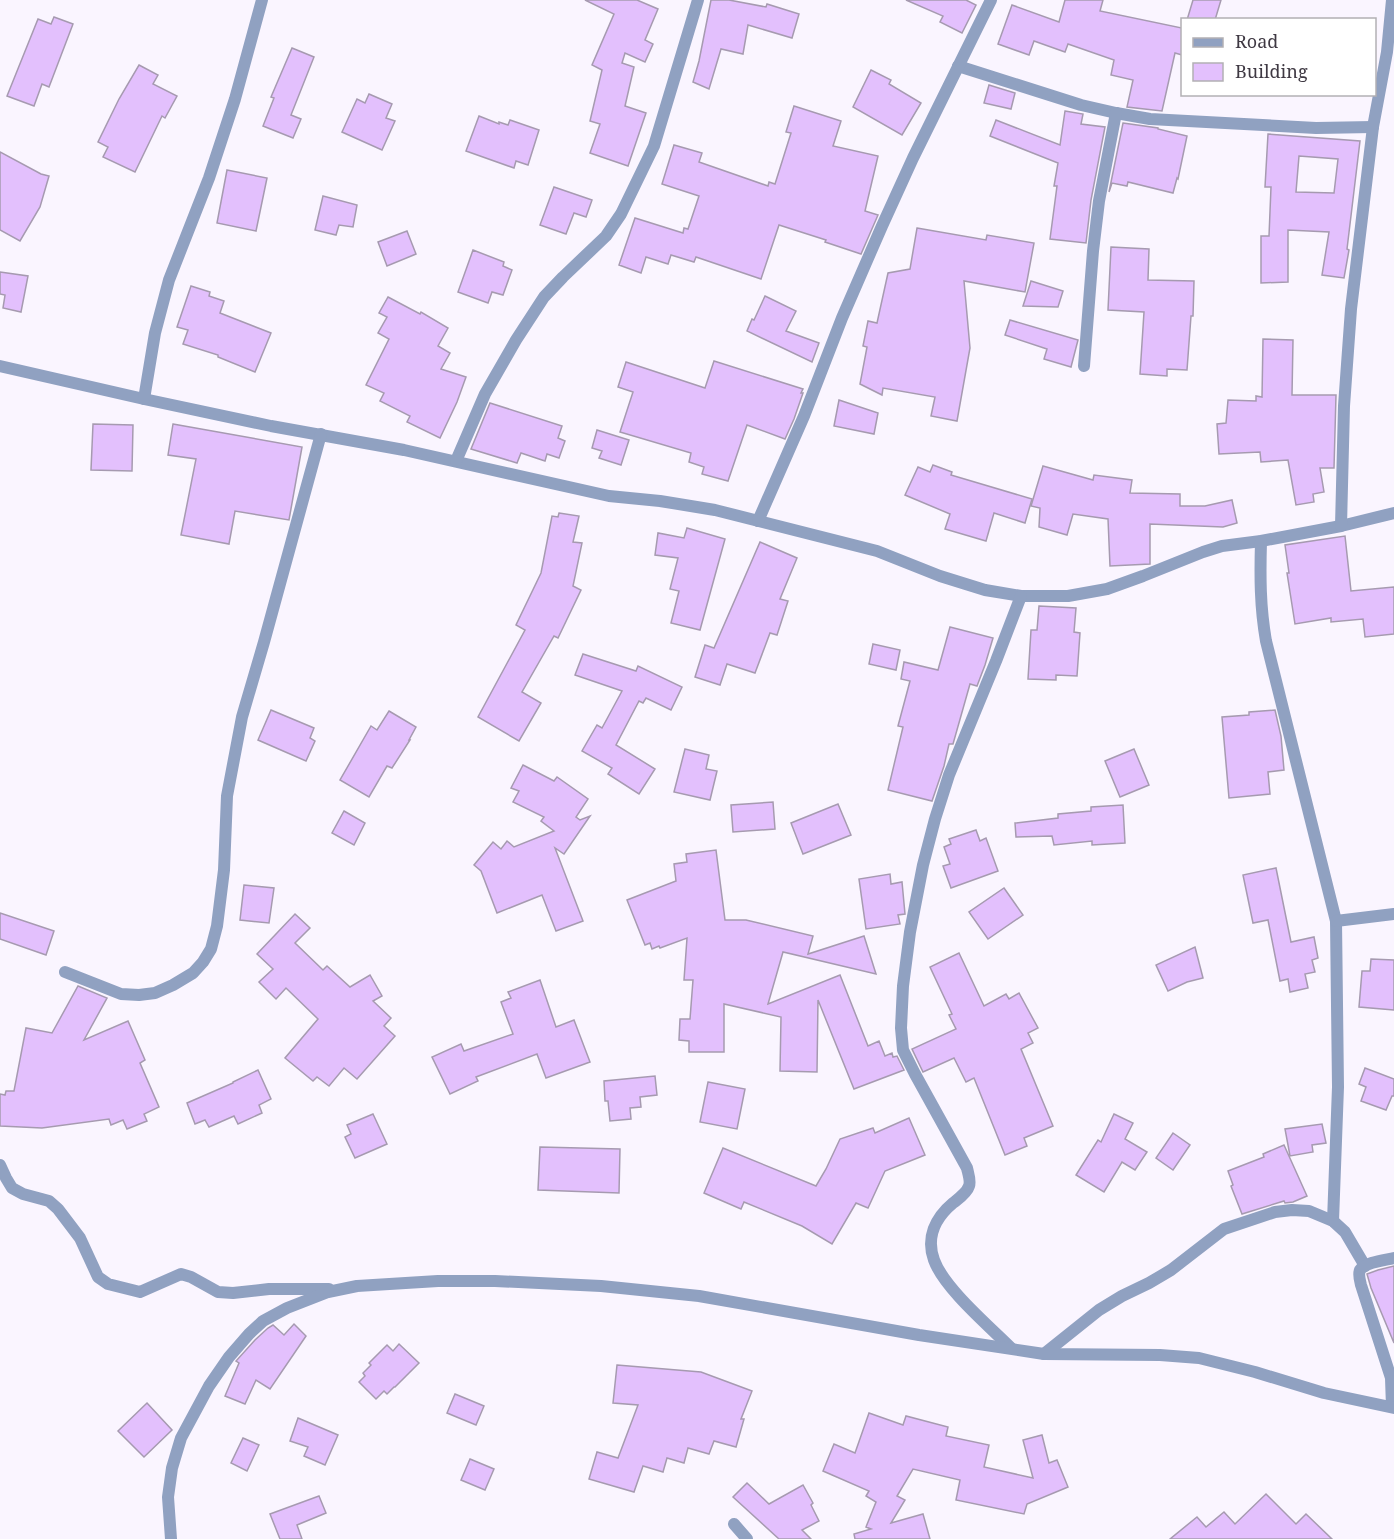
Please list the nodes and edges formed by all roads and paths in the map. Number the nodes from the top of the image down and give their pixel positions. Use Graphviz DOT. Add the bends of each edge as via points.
graph roads {
  1 [pos="262,0"];
  2 [pos="698,0"];
  3 [pos="991,0"];
  4 [pos="1392,0"];
  5 [pos="958,66"];
  6 [pos="1116,114"];
  7 [pos="1373,128"];
  8 [pos="0,366"];
  9 [pos="1084,366"];
  10 [pos="144,399"];
  11 [pos="321,434"];
  12 [pos="456,461"];
  13 [pos="1394,513"];
  14 [pos="758,521"];
  15 [pos="1341,526"];
  16 [pos="1261,541"];
  17 [pos="1021,596"];
  18 [pos="1394,915"];
  19 [pos="1336,921"];
  20 [pos="65,972"];
  21 [pos="0,1165"];
  22 [pos="1334,1221"];
  23 [pos="1394,1258"];
  24 [pos="1365,1266"];
  25 [pos="342,1288"];
  26 [pos="1011,1348"];
  27 [pos="1044,1354"];
  28 [pos="1393,1408"];
  29 [pos="734,1524"];
  30 [pos="171,1539"];
  31 [pos="747,1539"];
  1 -- 10 [label="street" via="210,178 169,280"];
  2 -- 12 [label="street" via="654,146 621,214 606,236 544,297 485,394"];
  3 -- 5 [label="street"];
  4 -- 7 [label="street"];
  5 -- 6 [label="street"];
  5 -- 14 [label="street" via="842,318"];
  6 -- 7 [label="street" via="1220,124"];
  6 -- 9 [label="street" via="1099,201"];
  7 -- 15 [label="street" via="1350,320"];
  8 -- 10 [label="street"];
  10 -- 11 [label="street"];
  11 -- 12 [label="street"];
  11 -- 20 [label="street" via="242,717 227,796 224,870 211,950 193,973 154,993 121,994"];
  12 -- 14 [label="street" via="609,496 715,510"];
  13 -- 15 [label="street"];
  14 -- 17 [label="street" via="877,551 985,591"];
  15 -- 16 [label="street"];
  16 -- 17 [label="street" via="1222,546 1107,589 1068,596"];
  16 -- 19 [label="street" via="1259,580 1266,641"];
  17 -- 26 [label="street" via="935,819 910,932 901,1028 903,1050 969,1176 969,1186 963,1195 936,1222 930,1247 934,1262 946,1281"];
  18 -- 19 [label="street"];
  19 -- 22 [label="street" via="1338,1087"];
  21 -- 25 [label="street" via="12,1188 49,1201 58,1209 80,1238 98,1277 108,1284 140,1292 180,1274 225,1293"];
  22 -- 24 [label="street"];
  22 -- 27 [label="street" via="1309,1211 1292,1210 1224,1229 1171,1270 1099,1310"];
  23 -- 24 [label="street"];
  24 -- 28 [label="street" via="1359,1276 1391,1378"];
  25 -- 26 [label="street" via="438,1281 600,1286 699,1296"];
  25 -- 30 [label="street" via="263,1321 229,1357 209,1386 181,1438 172,1468 168,1497"];
  26 -- 27 [label="street"];
  27 -- 28 [label="street" via="1199,1358"];
  29 -- 31 [label="street"];
}
